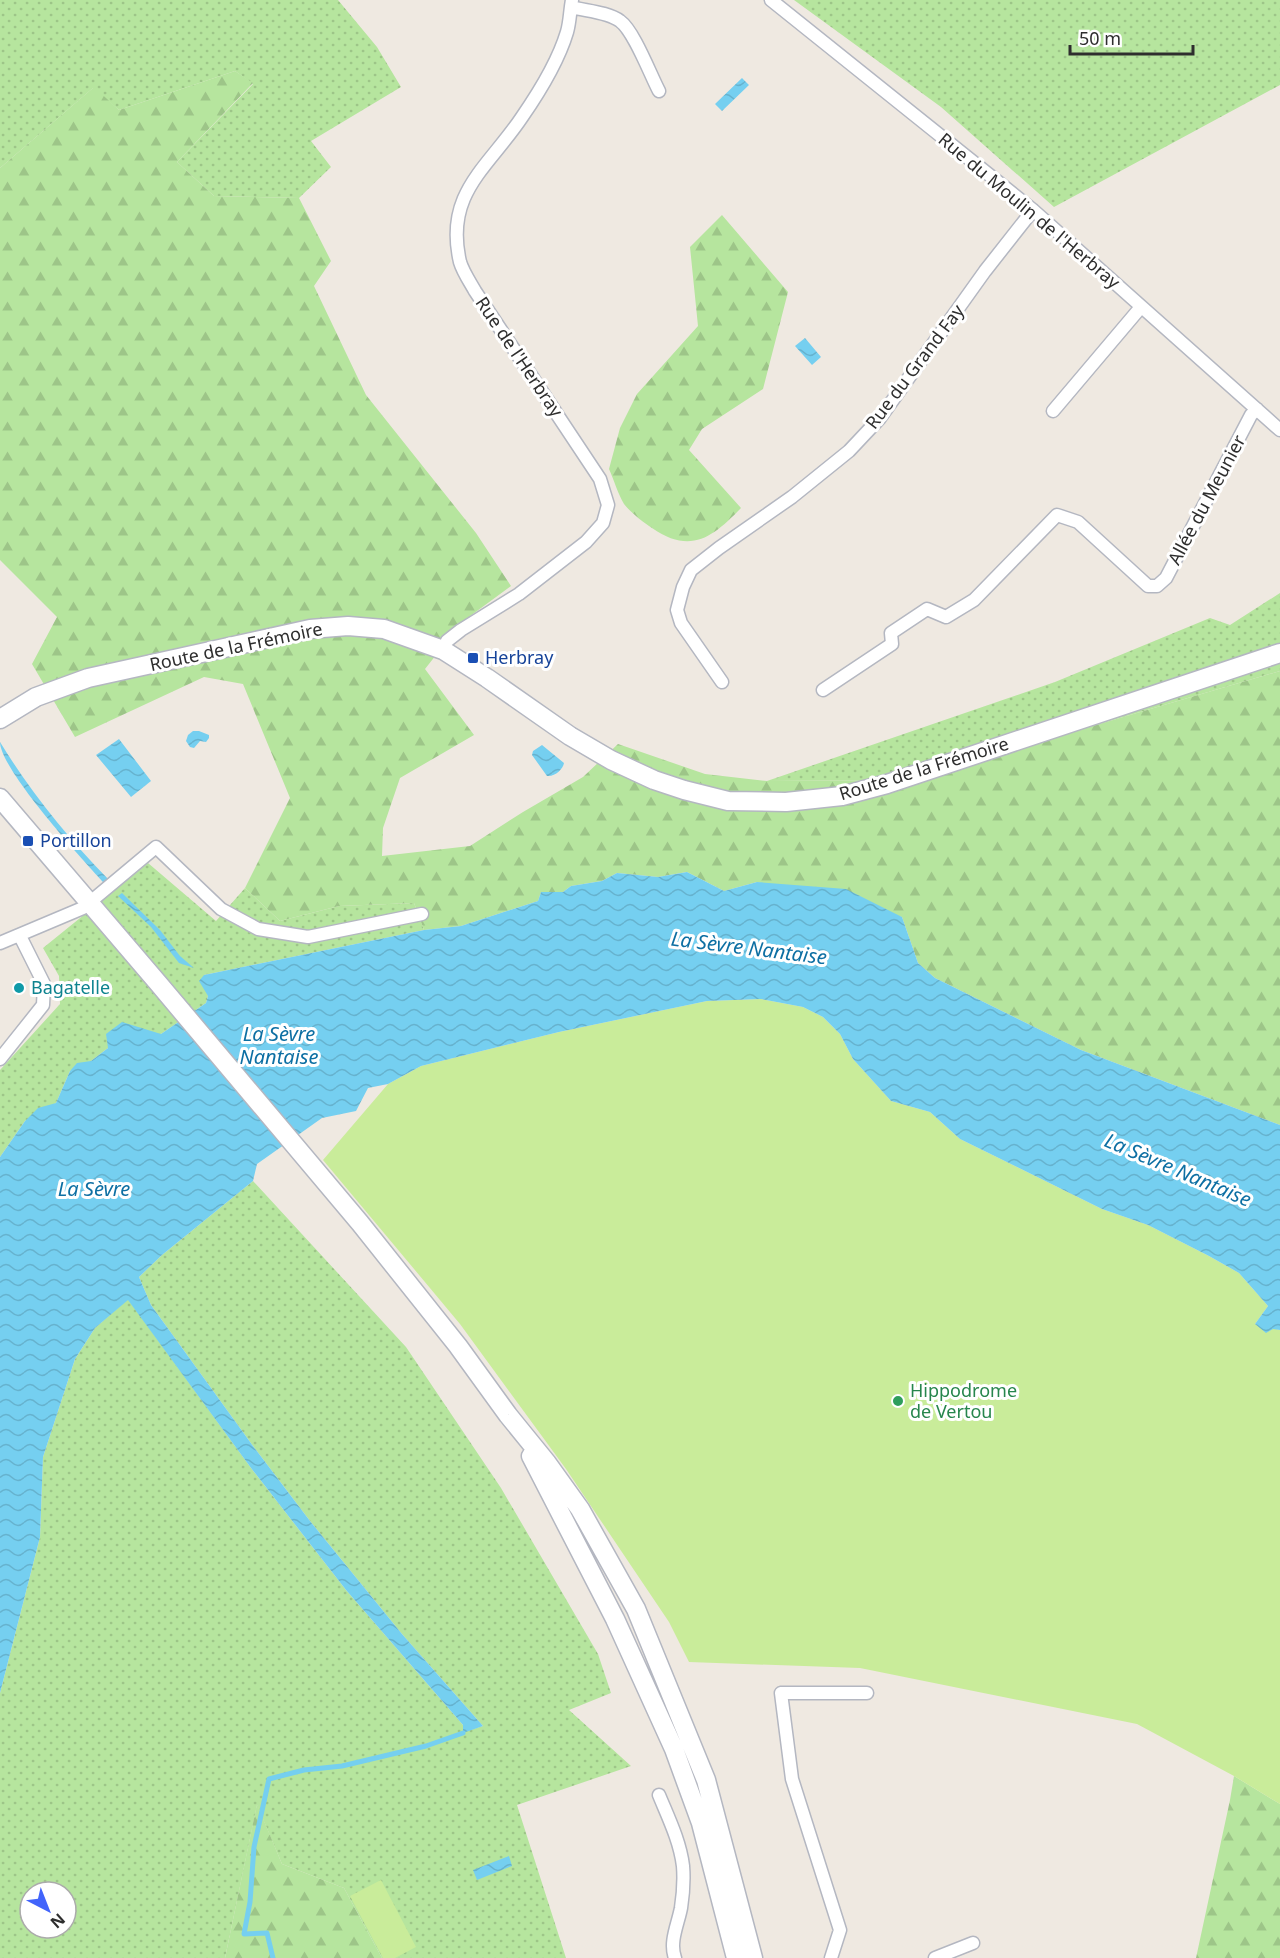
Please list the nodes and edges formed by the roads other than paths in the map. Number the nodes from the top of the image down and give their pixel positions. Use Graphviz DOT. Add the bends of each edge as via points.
graph roads {
  1 [pos="771,0"];
  2 [pos="572,4"];
  3 [pos="659,91"];
  4 [pos="1033,210"];
  5 [pos="1141,307"];
  6 [pos="1257,409"];
  7 [pos="1053,411"];
  8 [pos="1280,430"];
  9 [pos="442,650"];
  10 [pos="1280,653"];
  11 [pos="722,682"];
  12 [pos="823,690"];
  13 [pos="0,719"];
  14 [pos="0,798"];
  15 [pos="89,904"];
  16 [pos="422,914"];
  17 [pos="20,936"];
  18 [pos="0,943"];
  19 [pos="0,1059"];
  20 [pos="508,1415"];
  21 [pos="867,1693"];
  22 [pos="659,1795"];
  23 [pos="973,1943"];
  24 [pos="675,1958"];
  25 [pos="736,1958"];
  26 [pos="753,1958"];
  27 [pos="831,1958"];
  28 [pos="935,1958"];
  1 -- 4 [label="street, Rue du Moulin de l'Herbray"];
  2 -- 3 [label="street, Rue de l'Herbray" via="619,20 628,28"];
  2 -- 9 [label="street, Rue de l'Herbray" via="567,32 548,76 463,197 457,217 457,238 461,264 475,291 600,479 608,505 603,523 586,543 519,594 461,630"];
  4 -- 5 [label="street, Rue du Moulin de l'Herbray"];
  4 -- 11 [label="street, Rue du Grand Fay" via="880,418 849,451 691,570 677,610 681,624"];
  5 -- 6 [label="street, Rue du Moulin de l'Herbray"];
  5 -- 7 [label="street"];
  6 -- 8 [label="street, Rue du Moulin de l'Herbray"];
  6 -- 12 [label="street, Allée du Meunier" via="1166,578 1157,586 1148,586 1078,522 1057,515 974,600 946,617 927,609 891,633 892,644"];
  9 -- 10 [label="street, Route de la Frémoire" via="570,736 654,780 728,801 786,802 842,796 887,784"];
  9 -- 13 [label="street, Route de la Frémoire" via="384,629 310,629 88,678 36,697"];
  14 -- 15 [label="street"];
  15 -- 16 [label="street" via="156,847 221,909 258,929 308,936"];
  15 -- 17 [label="street"];
  15 -- 20 [label="street" via="306,1159 458,1346"];
  17 -- 18 [label="street"];
  17 -- 19 [label="street" via="44,984 43,1005"];
  20 -- 25 [label="street" via="610,1610 674,1749 700,1823"];
  20 -- 26 [label="street" via="580,1509 636,1609 706,1780"];
  21 -- 27 [label="street" via="781,1693 792,1779 840,1930"];
  22 -- 24 [label="street" via="683,1866 681,1906 673,1941"];
  23 -- 28 [label="street"];
}
